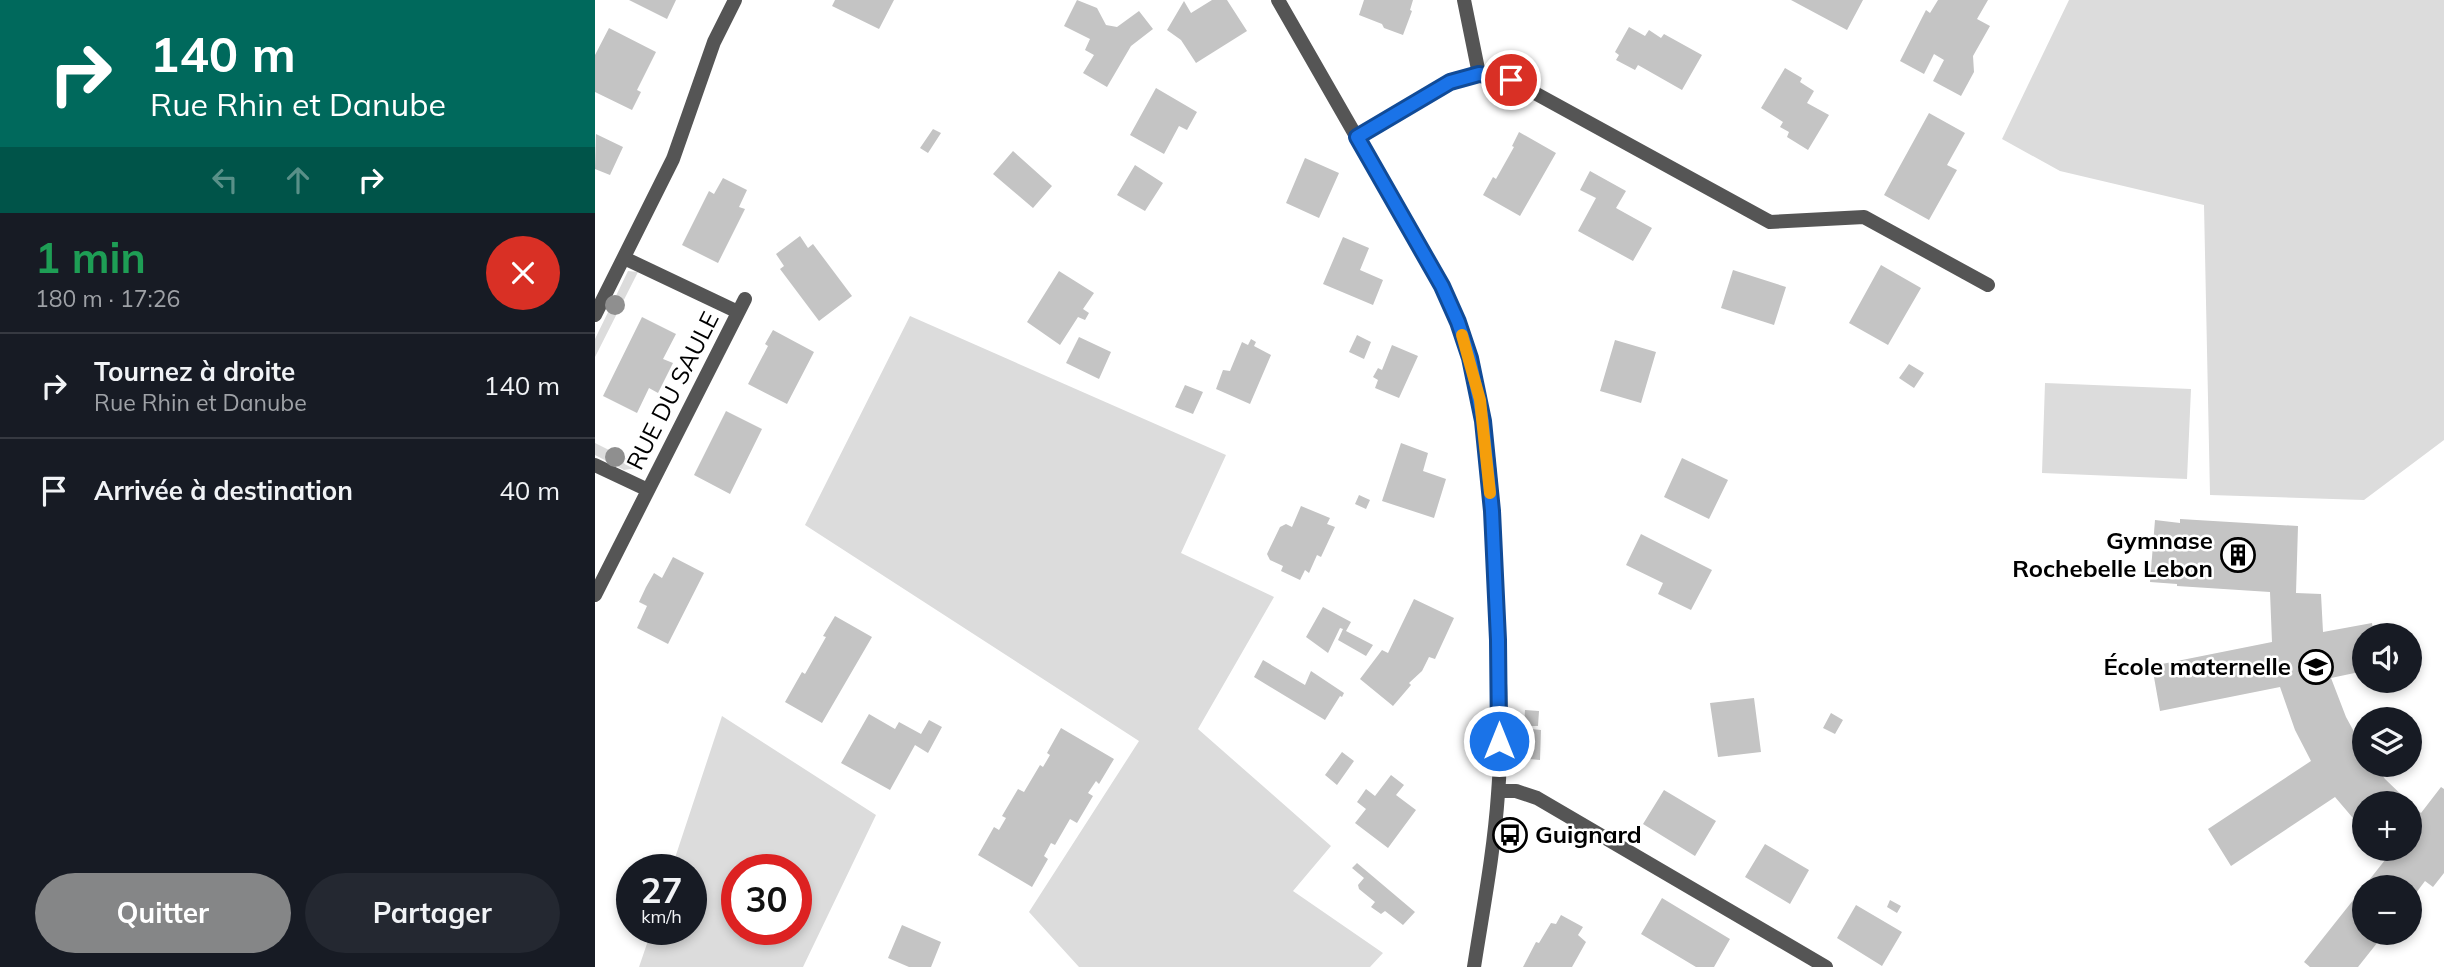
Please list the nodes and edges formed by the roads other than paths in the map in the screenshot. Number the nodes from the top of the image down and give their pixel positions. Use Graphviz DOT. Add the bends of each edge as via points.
graph roads {
  1 [pos="735,0"];
  2 [pos="1278,0"];
  3 [pos="1464,0"];
  4 [pos="1479,74"];
  5 [pos="1357,137"];
  6 [pos="624,258"];
  7 [pos="1988,285"];
  8 [pos="595,315"];
  9 [pos="595,465"];
  10 [pos="648,490"];
  11 [pos="595,596"];
  12 [pos="1499,791"];
  13 [pos="1475,967"];
  14 [pos="1826,967"];
  1 -- 6 [label="street" via="673,159"];
  2 -- 5 [label="street"];
  3 -- 4 [label="street"];
  4 -- 5 [label="street" via="1450,82"];
  4 -- 7 [label="street" via="1511,80 1770,222 1864,217"];
  5 -- 12 [label="street" via="1442,286 1470,358 1480,400 1496,580"];
  6 -- 8 [label="street"];
  6 -- 10 [label="street, RUE DU SAULE" via="741,306"];
  9 -- 10 [label="street, RUE DU SAULE"];
  10 -- 11 [label="street, RUE DU SAULE"];
  12 -- 13 [label="street"];
  12 -- 14 [label="street" via="1537,798"];
}
